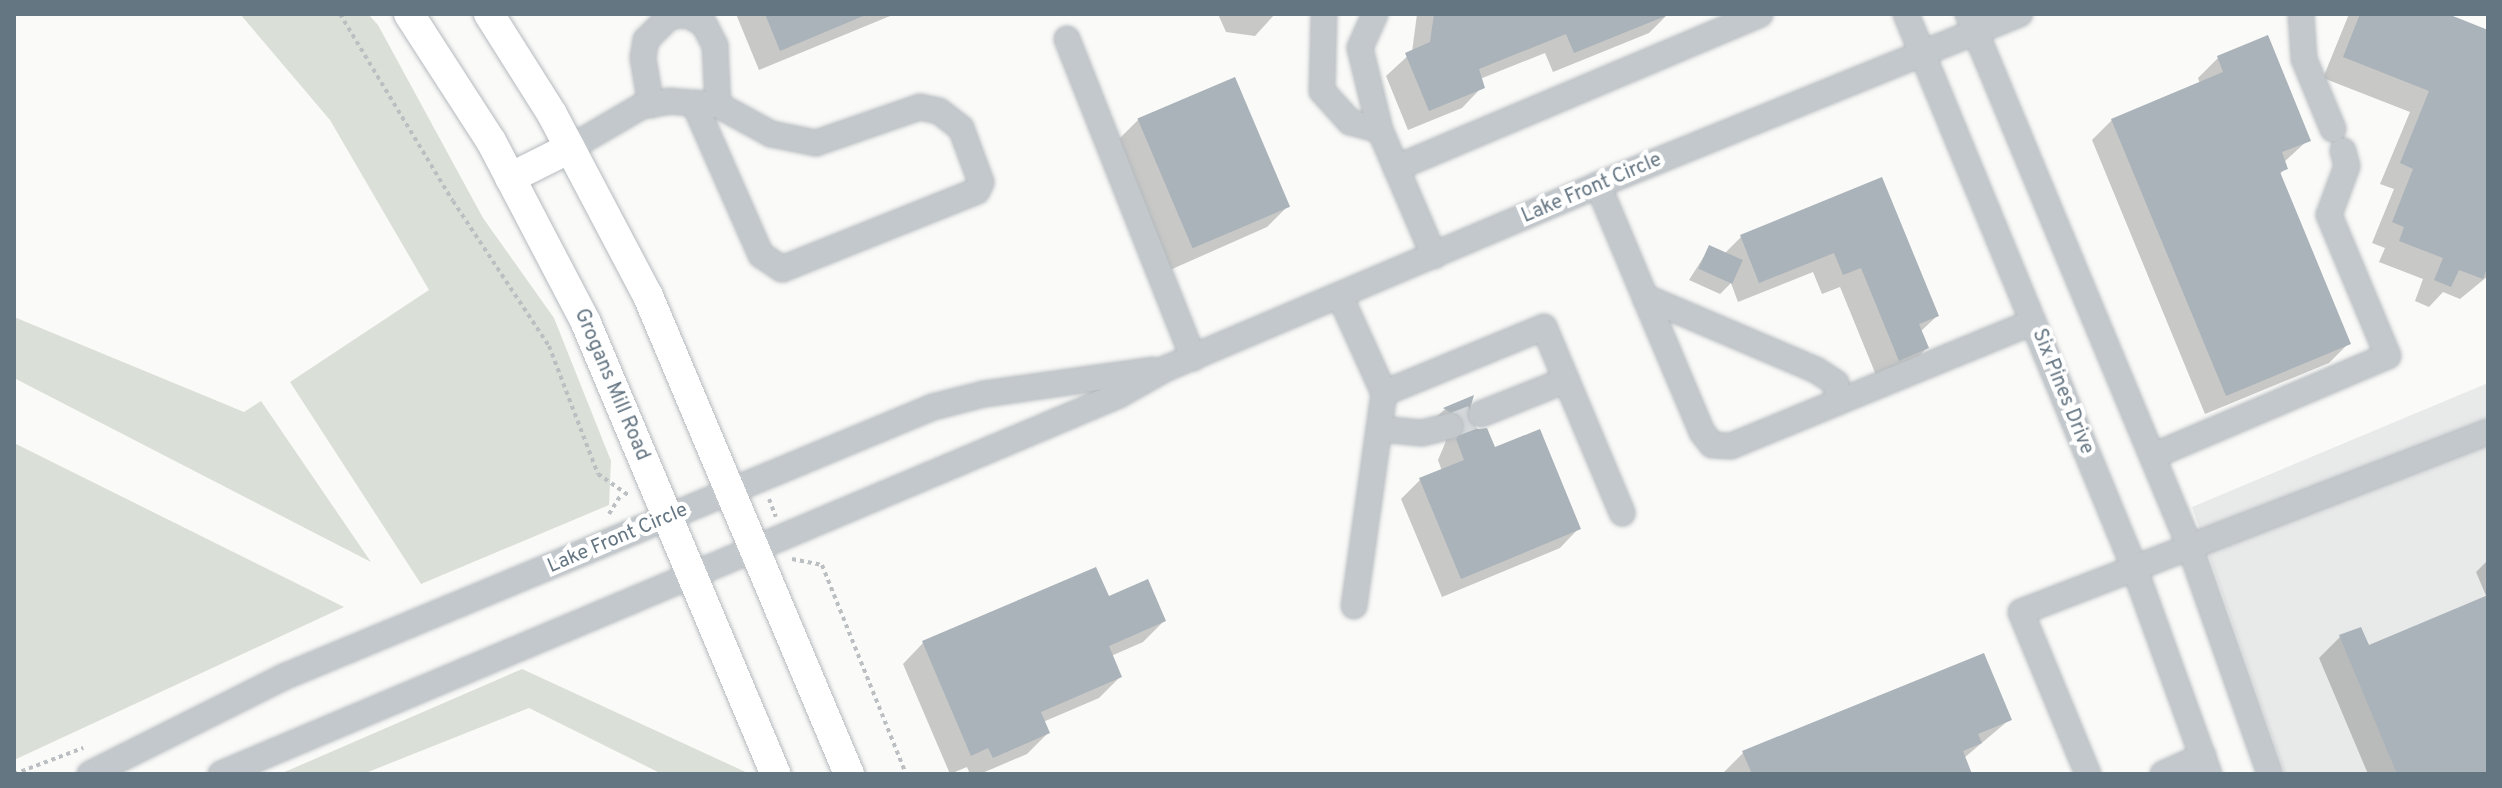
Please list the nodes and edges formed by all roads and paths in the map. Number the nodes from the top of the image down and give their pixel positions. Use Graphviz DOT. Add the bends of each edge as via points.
graph roads {
  1 [pos="340,14"];
  2 [pos="409,14"];
  3 [pos="489,14"];
  4 [pos="1324,14"];
  5 [pos="1375,14"];
  6 [pos="1760,14"];
  7 [pos="1906,14"];
  8 [pos="2020,14"];
  9 [pos="2301,14"];
  10 [pos="1972,23"];
  11 [pos="1067,39"];
  12 [pos="1922,54"];
  13 [pos="706,104"];
  14 [pos="651,105"];
  15 [pos="1380,130"];
  16 [pos="570,148"];
  17 [pos="1396,168"];
  18 [pos="510,178"];
  19 [pos="1598,185"];
  20 [pos="1434,256"];
  21 [pos="1340,296"];
  22 [pos="1645,297"];
  23 [pos="2033,322"];
  24 [pos="1193,358"];
  25 [pos="1167,368"];
  26 [pos="1566,380"];
  27 [pos="1384,393"];
  28 [pos="1838,402"];
  29 [pos="1481,414"];
  30 [pos="1450,426"];
  31 [pos="1381,429"];
  32 [pos="2488,432"];
  33 [pos="2153,456"];
  34 [pos="730,492"];
  35 [pos="1622,513"];
  36 [pos="660,522"];
  37 [pos="2190,547"];
  38 [pos="758,561"];
  39 [pos="793,561"];
  40 [pos="2134,567"];
  41 [pos="692,576"];
  42 [pos="1354,606"];
  43 [pos="2206,765"];
  44 [pos="90,774"];
  45 [pos="221,774"];
  46 [pos="776,774"];
  47 [pos="849,774"];
  48 [pos="2088,774"];
  49 [pos="2163,774"];
  50 [pos="2270,774"];
  1 -- 36 [label="path" via="549,346 598,474 621,494 640,496"];
  2 -- 18 [label="main road, Grogans Mill Road"];
  3 -- 16 [label="main road"];
  4 -- 15 [label="street" via="1322,91 1350,122"];
  5 -- 15 [label="street" via="1360,48"];
  6 -- 17 [label="street"];
  7 -- 12 [label="street, Six Pines Drive"];
  8 -- 10 [label="street, Lake Front Circle"];
  9 -- 33 [label="street" via="2304,59 2347,166 2329,215 2388,356"];
  10 -- 12 [label="street, Lake Front Circle"];
  10 -- 33 [label="street"];
  11 -- 24 [label="street"];
  12 -- 19 [label="street, Lake Front Circle"];
  12 -- 23 [label="street, Six Pines Drive"];
  13 -- 13 [label="street" via="771,134 816,143 848,137 920,107 939,111 961,128 981,182 977,191 782,269 761,255"];
  13 -- 14 [label="street"];
  13 -- 14 [label="street" via="715,46 704,24 688,15 670,16 646,40 643,58"];
  14 -- 16 [label="street"];
  15 -- 17 [label="street"];
  16 -- 18 [label="main road"];
  16 -- 34 [label="main road" via="648,296"];
  17 -- 20 [label="street"];
  18 -- 36 [label="main road, Grogans Mill Road" via="586,323"];
  19 -- 20 [label="street, Lake Front Circle"];
  19 -- 22 [label="street"];
  20 -- 21 [label="street, Lake Front Circle"];
  21 -- 24 [label="street, Lake Front Circle"];
  21 -- 27 [label="street"];
  22 -- 28 [label="street" via="1816,370 1836,383"];
  22 -- 28 [label="street" via="1712,445 1731,446"];
  23 -- 28 [label="street"];
  23 -- 40 [label="street, Six Pines Drive"];
  24 -- 25 [label="street, Lake Front Circle"];
  25 -- 34 [label="street, Lake Front Circle" via="957,399"];
  25 -- 38 [label="street, Lake Front Circle"];
  26 -- 27 [label="street" via="1544,327"];
  26 -- 29 [label="street"];
  26 -- 35 [label="street"];
  27 -- 31 [label="street"];
  30 -- 31 [label="street" via="1422,433"];
  31 -- 42 [label="street"];
  32 -- 37 [label="street"];
  33 -- 37 [label="street"];
  34 -- 36 [label="street, Lake Front Circle"];
  34 -- 38 [label="main road"];
  36 -- 41 [label="main road, Grogans Mill Road"];
  36 -- 44 [label="street, Lake Front Circle" via="286,676"];
  37 -- 40 [label="street"];
  37 -- 50 [label="street"];
  38 -- 39 [label="path"];
  38 -- 41 [label="street, Lake Front Circle"];
  38 -- 47 [label="main road"];
  40 -- 43 [label="street, Six Pines Drive"];
  40 -- 48 [label="street" via="2021,612"];
  41 -- 45 [label="street, Lake Front Circle"];
  41 -- 46 [label="main road, Grogans Mill Road"];
  43 -- 49 [label="street"];
}
